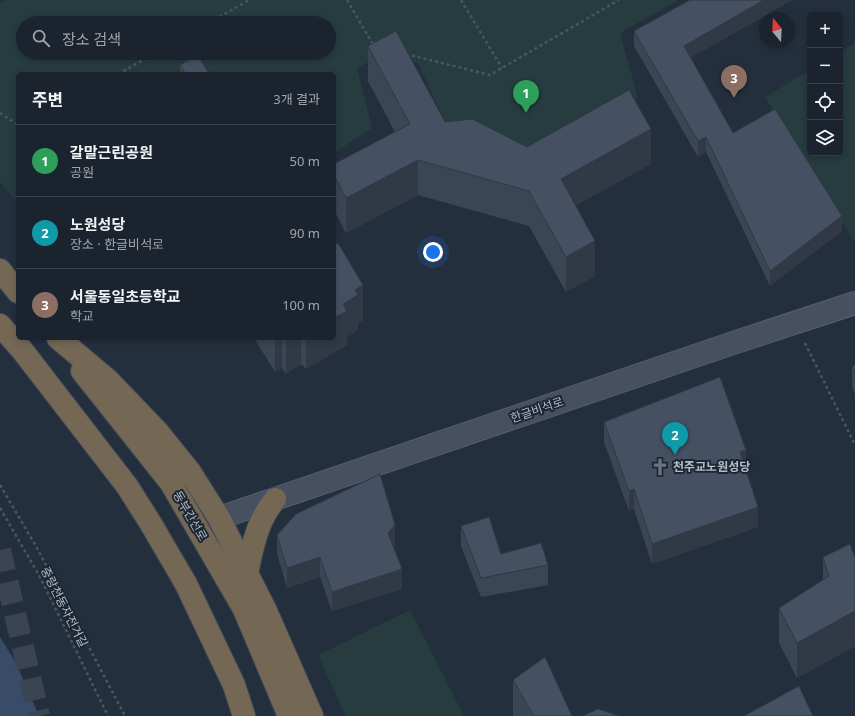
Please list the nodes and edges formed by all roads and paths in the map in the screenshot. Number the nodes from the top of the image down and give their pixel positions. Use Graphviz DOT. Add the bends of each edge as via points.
graph roads {
  1 [pos="249,0"];
  2 [pos="347,0"];
  3 [pos="461,0"];
  4 [pos="619,0"];
  5 [pos="221,16"];
  6 [pos="375,47"];
  7 [pos="405,54"];
  8 [pos="143,60"];
  9 [pos="502,68"];
  10 [pos="122,72"];
  11 [pos="0,113"];
  12 [pos="16,124"];
  13 [pos="0,270"];
  14 [pos="16,290"];
  15 [pos="855,303"];
  16 [pos="794,323"];
  17 [pos="0,325"];
  18 [pos="59,340"];
  19 [pos="59,340"];
  20 [pos="855,445"];
  21 [pos="0,485"];
  22 [pos="275,499"];
  23 [pos="0,508"];
  24 [pos="219,518"];
  25 [pos="247,573"];
  26 [pos="108,716"];
  27 [pos="125,716"];
  28 [pos="244,716"];
  29 [pos="290,716"];
  30 [pos="312,716"];
  1 -- 5 [label="path"];
  2 -- 6 [label="path"];
  3 -- 9 [label="path"];
  4 -- 9 [label="path"];
  7 -- 9 [label="path" via="490,75"];
  8 -- 10 [label="path"];
  11 -- 12 [label="path"];
  13 -- 14 [label="highway"];
  15 -- 16 [label="main road, 한글비석로"];
  16 -- 20 [label="path"];
  16 -- 22 [label="main road, 한글비석로"];
  17 -- 28 [label="highway" via="127,486 151,524 186,584 234,685"];
  18 -- 24 [label="highway" via="109,381 157,432 190,472"];
  19 -- 29 [label="highway, 동부간선로" via="171,483 244,609"];
  21 -- 27 [label="path" via="44,561"];
  22 -- 24 [label="main road, 한글비석로"];
  22 -- 25 [label="highway" via="263,518"];
  23 -- 26 [label="path, 중랑천동자전거길" via="40,577"];
  24 -- 25 [label="highway"];
  25 -- 30 [label="highway"];
}
